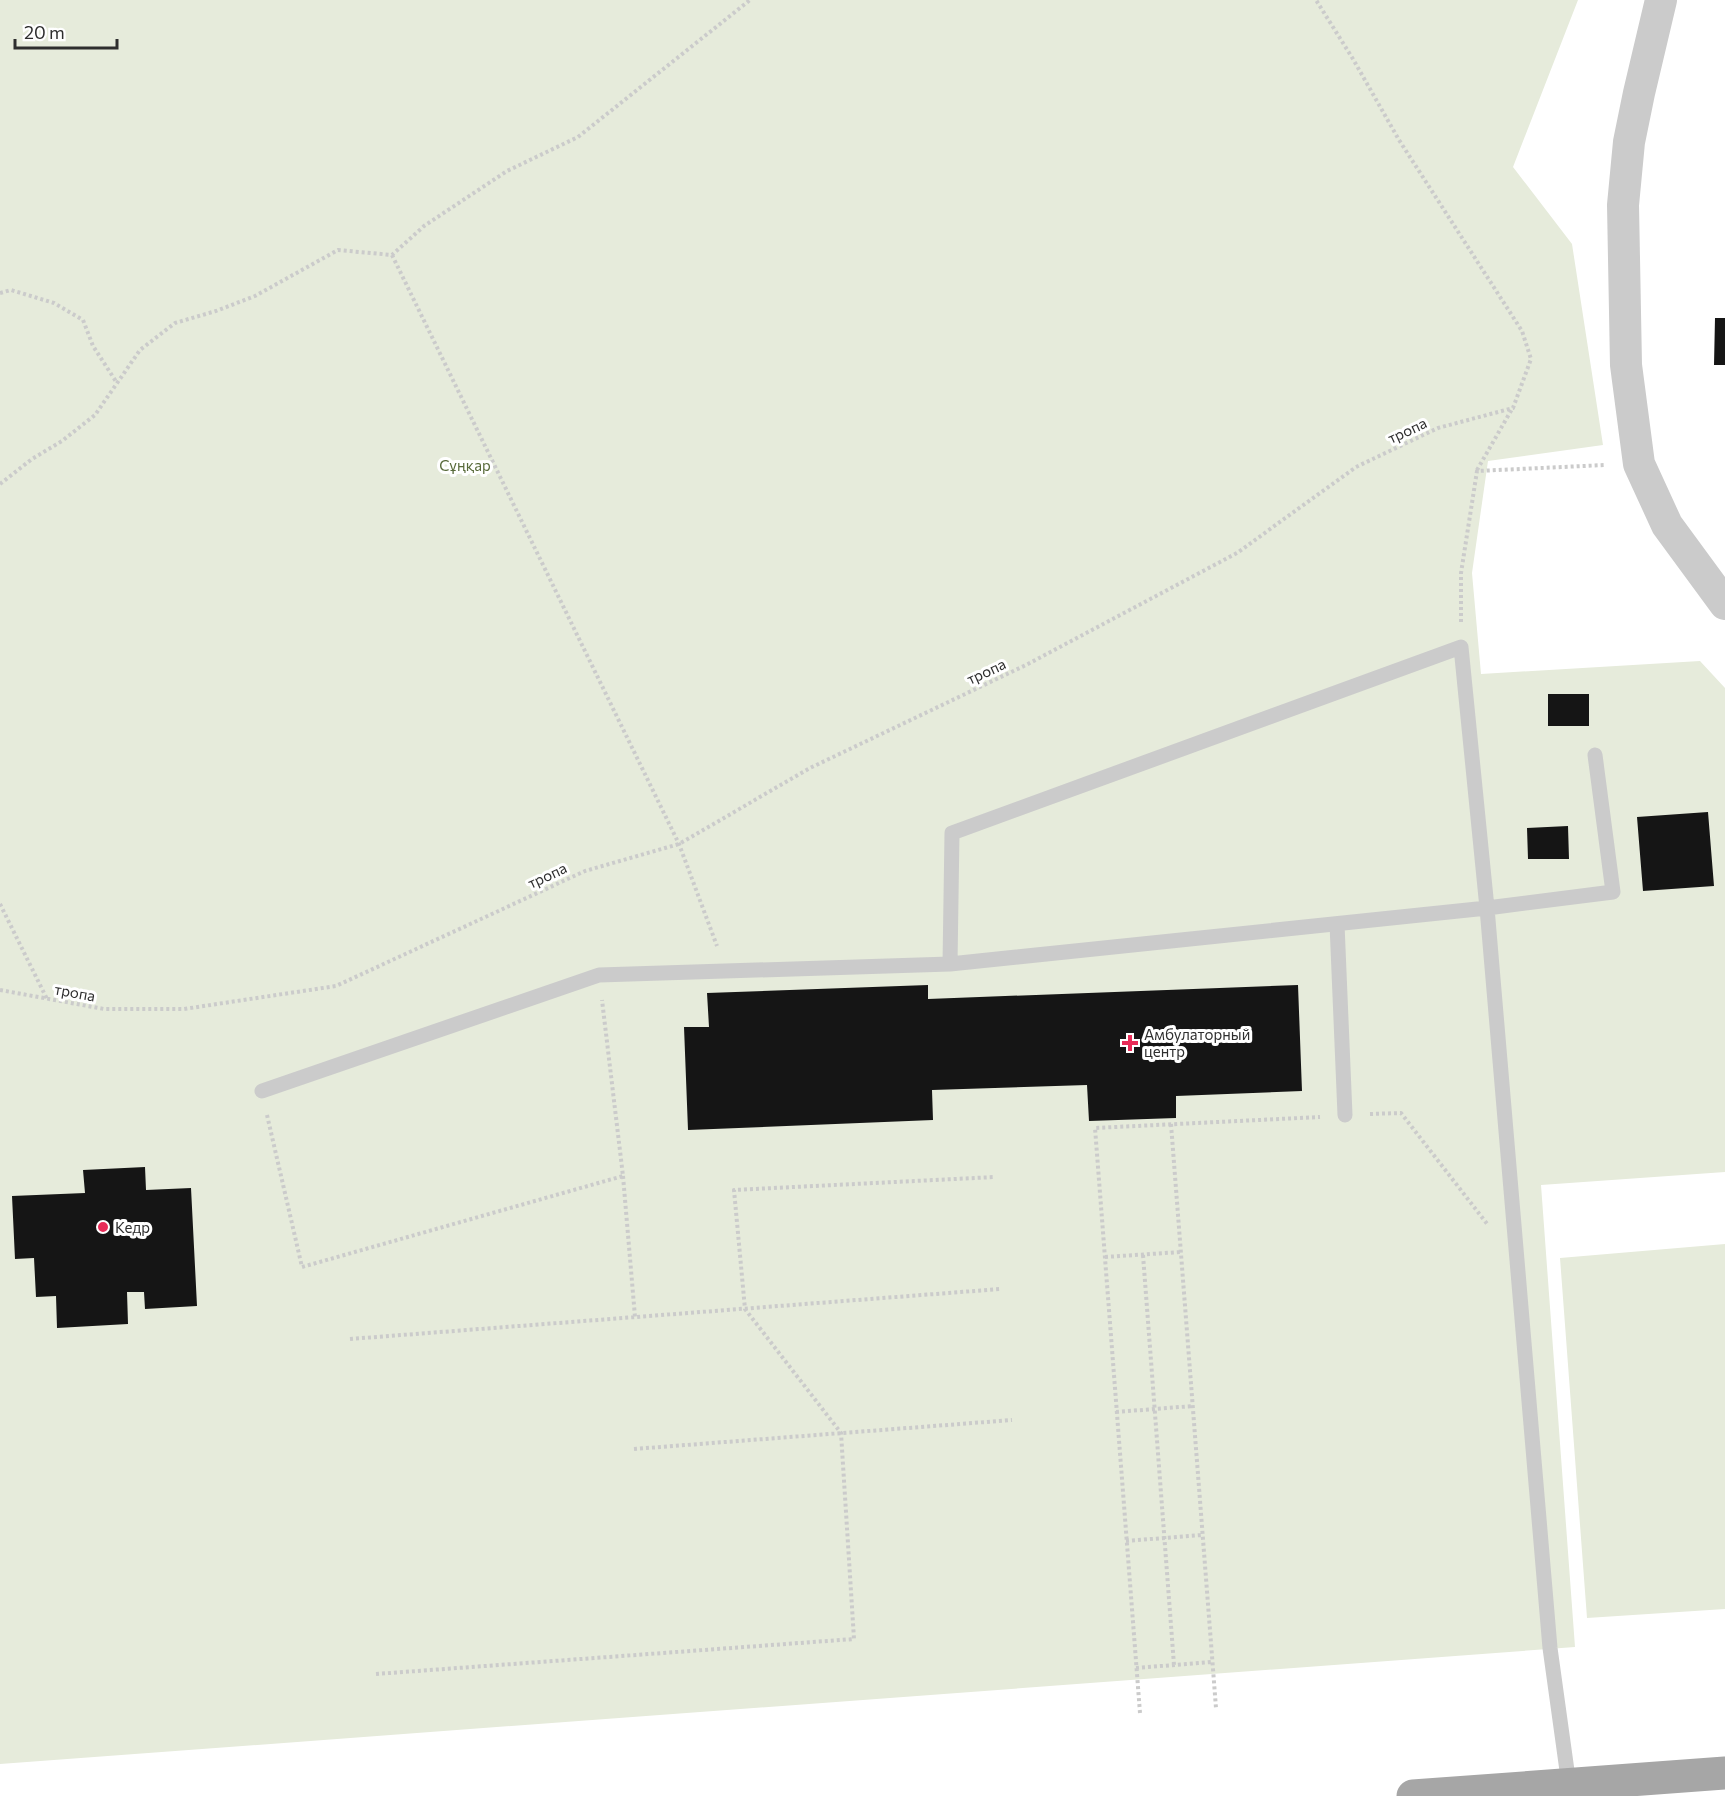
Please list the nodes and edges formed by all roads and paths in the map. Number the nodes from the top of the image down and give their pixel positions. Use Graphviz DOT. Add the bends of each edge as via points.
graph roads {
  1 [pos="750,0"];
  2 [pos="1316,0"];
  3 [pos="1661,0"];
  4 [pos="392,255"];
  5 [pos="0,293"];
  6 [pos="117,383"];
  7 [pos="1513,408"];
  8 [pos="1638,464"];
  9 [pos="1477,471"];
  10 [pos="0,484"];
  11 [pos="1725,604"];
  12 [pos="1461,647"];
  13 [pos="1595,755"];
  14 [pos="679,844"];
  15 [pos="0,904"];
  16 [pos="1487,908"];
  17 [pos="1337,924"];
  18 [pos="950,964"];
  19 [pos="727,971"];
  20 [pos="599,975"];
  21 [pos="0,990"];
  22 [pos="47,999"];
  23 [pos="262,1091"];
  24 [pos="1345,1115"];
  25 [pos="1171,1124"];
  26 [pos="623,1176"];
  27 [pos="995,1177"];
  28 [pos="1181,1252"];
  29 [pos="1143,1255"];
  30 [pos="1105,1257"];
  31 [pos="1517,1263"];
  32 [pos="1000,1289"];
  33 [pos="745,1309"];
  34 [pos="635,1317"];
  35 [pos="350,1339"];
  36 [pos="1193,1406"];
  37 [pos="1154,1409"];
  38 [pos="1116,1412"];
  39 [pos="1012,1420"];
  40 [pos="841,1433"];
  41 [pos="634,1449"];
  42 [pos="1202,1535"];
  43 [pos="1164,1538"];
  44 [pos="1126,1541"];
  45 [pos="1212,1662"];
  46 [pos="1174,1665"];
  47 [pos="1136,1668"];
  48 [pos="376,1674"];
  49 [pos="1216,1708"];
  50 [pos="1140,1713"];
  51 [pos="1725,1773"];
  52 [pos="1569,1785"];
  53 [pos="1413,1796"];
  1 -- 4 [label="path" via="578,137 507,171 424,226"];
  2 -- 7 [label="path" via="1399,140 1522,331 1531,359"];
  3 -- 8 [label="street" via="1638,93 1623,205 1626,365"];
  4 -- 6 [label="path" via="338,250 255,296 175,323 140,350"];
  4 -- 14 [label="path"];
  5 -- 6 [label="path" via="11,290 54,303 83,320 93,346"];
  6 -- 10 [label="path" via="95,415"];
  7 -- 9 [label="path"];
  7 -- 14 [label="path, тропа" via="1438,428 1356,467 1237,553 1026,665 810,768"];
  8 -- 9 [label="path"];
  8 -- 11 [label="street" via="1667,525"];
  9 -- 12 [label="path" via="1461,573"];
  12 -- 16 [label="lane"];
  12 -- 18 [label="lane" via="952,833"];
  13 -- 16 [label="lane" via="1613,892"];
  14 -- 19 [label="path"];
  14 -- 22 [label="path, тропа" via="585,870 336,986 184,1009 104,1009"];
  15 -- 22 [label="path"];
  16 -- 17 [label="lane"];
  16 -- 31 [label="lane"];
  17 -- 18 [label="lane"];
  17 -- 24 [label="lane"];
  18 -- 19 [label="lane"];
  19 -- 20 [label="lane"];
  20 -- 23 [label="lane"];
  20 -- 26 [label="path"];
  21 -- 22 [label="path, тропа"];
  23 -- 26 [label="path" via="303,1267"];
  24 -- 25 [label="path"];
  24 -- 31 [label="path" via="1401,1113"];
  25 -- 28 [label="path"];
  25 -- 30 [label="path" via="1095,1128"];
  26 -- 34 [label="path"];
  27 -- 33 [label="path" via="734,1190"];
  28 -- 29 [label="path"];
  28 -- 36 [label="path"];
  29 -- 30 [label="path"];
  29 -- 37 [label="path"];
  30 -- 38 [label="path"];
  31 -- 52 [label="lane" via="1550,1648"];
  32 -- 33 [label="path"];
  33 -- 34 [label="path"];
  33 -- 40 [label="path"];
  34 -- 35 [label="path"];
  36 -- 37 [label="path"];
  36 -- 42 [label="path"];
  37 -- 38 [label="path"];
  37 -- 43 [label="path"];
  38 -- 44 [label="path"];
  39 -- 40 [label="path"];
  40 -- 41 [label="path"];
  40 -- 48 [label="path" via="854,1639"];
  42 -- 43 [label="path"];
  42 -- 45 [label="path"];
  43 -- 44 [label="path"];
  43 -- 46 [label="path"];
  44 -- 47 [label="path"];
  45 -- 46 [label="path"];
  45 -- 49 [label="path"];
  46 -- 47 [label="path"];
  47 -- 50 [label="path"];
  51 -- 52 [label="main road"];
  52 -- 53 [label="main road"];
}
